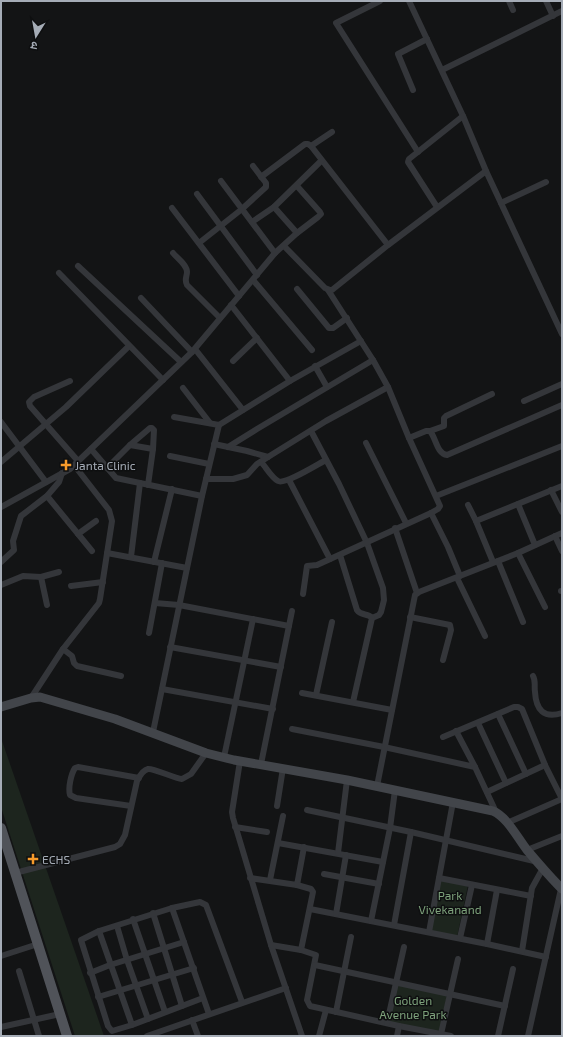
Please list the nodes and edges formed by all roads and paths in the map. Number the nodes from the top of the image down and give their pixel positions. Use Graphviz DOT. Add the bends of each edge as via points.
graph roads {
  1 [pos="380,1"];
  2 [pos="409,1"];
  3 [pos="509,1"];
  4 [pos="546,1"];
  5 [pos="514,10"];
  6 [pos="562,11"];
  7 [pos="553,16"];
  8 [pos="427,39"];
  9 [pos="442,70"];
  10 [pos="413,90"];
  11 [pos="463,116"];
  12 [pos="332,132"];
  13 [pos="311,146"];
  14 [pos="418,152"];
  15 [pos="322,161"];
  16 [pos="253,166"];
  17 [pos="486,171"];
  18 [pos="261,177"];
  19 [pos="221,180"];
  20 [pos="546,182"];
  21 [pos="297,186"];
  22 [pos="197,194"];
  23 [pos="501,203"];
  24 [pos="274,207"];
  25 [pos="437,207"];
  26 [pos="172,208"];
  27 [pos="242,209"];
  28 [pos="252,222"];
  29 [pos="221,226"];
  30 [pos="297,233"];
  31 [pos="199,243"];
  32 [pos="388,245"];
  33 [pos="284,246"];
  34 [pos="173,253"];
  35 [pos="275,253"];
  36 [pos="78,266"];
  37 [pos="59,273"];
  38 [pos="255,277"];
  39 [pos="297,289"];
  40 [pos="328,290"];
  41 [pos="239,296"];
  42 [pos="141,298"];
  43 [pos="231,305"];
  44 [pos="220,318"];
  45 [pos="348,318"];
  46 [pos="562,334"];
  47 [pos="257,338"];
  48 [pos="361,341"];
  49 [pos="129,346"];
  50 [pos="312,350"];
  51 [pos="193,351"];
  52 [pos="373,360"];
  53 [pos="233,361"];
  54 [pos="181,362"];
  55 [pos="315,366"];
  56 [pos="162,380"];
  57 [pos="70,381"];
  58 [pos="290,381"];
  59 [pos="562,384"];
  60 [pos="327,387"];
  61 [pos="388,387"];
  62 [pos="183,388"];
  63 [pos="492,394"];
  64 [pos="524,401"];
  65 [pos="562,405"];
  66 [pos="243,410"];
  67 [pos="174,417"];
  68 [pos="1,422"];
  69 [pos="210,423"];
  70 [pos="46,424"];
  71 [pos="218,424"];
  72 [pos="311,431"];
  73 [pos="430,431"];
  74 [pos="409,438"];
  75 [pos="366,443"];
  76 [pos="214,444"];
  77 [pos="19,446"];
  78 [pos="130,446"];
  79 [pos="562,446"];
  80 [pos="228,447"];
  81 [pos="91,448"];
  82 [pos="153,449"];
  83 [pos="170,456"];
  84 [pos="268,458"];
  85 [pos="326,460"];
  86 [pos="1,462"];
  87 [pos="261,462"];
  88 [pos="76,463"];
  89 [pos="209,464"];
  90 [pos="107,468"];
  91 [pos="62,473"];
  92 [pos="206,479"];
  93 [pos="289,480"];
  94 [pos="46,482"];
  95 [pos="140,483"];
  96 [pos="148,485"];
  97 [pos="562,486"];
  98 [pos="172,489"];
  99 [pos="551,490"];
  100 [pos="47,496"];
  101 [pos="202,496"];
  102 [pos="436,496"];
  103 [pos="518,504"];
  104 [pos="468,505"];
  105 [pos="1,507"];
  106 [pos="562,512"];
  107 [pos="431,513"];
  108 [pos="96,521"];
  109 [pos="476,521"];
  110 [pos="406,524"];
  111 [pos="395,528"];
  112 [pos="562,533"];
  113 [pos="78,534"];
  114 [pos="555,536"];
  115 [pos="367,543"];
  116 [pos="535,545"];
  117 [pos="562,550"];
  118 [pos="92,551"];
  119 [pos="107,553"];
  120 [pos="518,553"];
  121 [pos="340,555"];
  122 [pos="131,557"];
  123 [pos="330,559"];
  124 [pos="1,562"];
  125 [pos="154,562"];
  126 [pos="496,562"];
  127 [pos="162,563"];
  128 [pos="187,568"];
  129 [pos="59,572"];
  130 [pos="41,577"];
  131 [pos="459,577"];
  132 [pos="103,582"];
  133 [pos="1,585"];
  134 [pos="71,586"];
  135 [pos="417,593"];
  136 [pos="303,594"];
  137 [pos="155,603"];
  138 [pos="47,605"];
  139 [pos="179,605"];
  140 [pos="545,607"];
  141 [pos="292,611"];
  142 [pos="410,617"];
  143 [pos="372,618"];
  144 [pos="252,619"];
  145 [pos="332,622"];
  146 [pos="523,622"];
  147 [pos="289,626"];
  148 [pos="149,633"];
  149 [pos="485,636"];
  150 [pos="170,647"];
  151 [pos="63,650"];
  152 [pos="244,660"];
  153 [pos="443,660"];
  154 [pos="282,667"];
  155 [pos="121,676"];
  156 [pos="533,676"];
  157 [pos="162,689"];
  158 [pos="302,693"];
  159 [pos="316,695"];
  160 [pos="31,698"];
  161 [pos="235,702"];
  162 [pos="353,702"];
  163 [pos="1,707"];
  164 [pos="273,709"];
  165 [pos="392,710"];
  166 [pos="498,714"];
  167 [pos="561,715"];
  168 [pos="478,723"];
  169 [pos="292,729"];
  170 [pos="153,732"];
  171 [pos="456,732"];
  172 [pos="443,737"];
  173 [pos="384,747"];
  174 [pos="206,753"];
  175 [pos="224,757"];
  176 [pos="240,761"];
  177 [pos="261,764"];
  178 [pos="545,764"];
  179 [pos="475,767"];
  180 [pos="283,768"];
  181 [pos="526,774"];
  182 [pos="139,778"];
  183 [pos="347,780"];
  184 [pos="506,783"];
  185 [pos="377,786"];
  186 [pos="395,790"];
  187 [pos="487,792"];
  188 [pos="453,802"];
  189 [pos="131,806"];
  190 [pos="277,806"];
  191 [pos="307,810"];
  192 [pos="496,812"];
  193 [pos="283,816"];
  194 [pos="342,817"];
  195 [pos="507,823"];
  196 [pos="235,827"];
  197 [pos="1,828"];
  198 [pos="390,828"];
  199 [pos="267,832"];
  200 [pos="411,832"];
  201 [pos="562,836"];
  202 [pos="446,840"];
  203 [pos="278,843"];
  204 [pos="304,847"];
  205 [pos="528,850"];
  206 [pos="338,853"];
  207 [pos="346,855"];
  208 [pos="536,860"];
  209 [pos="383,862"];
  210 [pos="543,868"];
  211 [pos="15,872"];
  212 [pos="324,874"];
  213 [pos="342,877"];
  214 [pos="250,878"];
  215 [pos="439,878"];
  216 [pos="558,879"];
  217 [pos="270,880"];
  218 [pos="379,884"];
  219 [pos="297,885"];
  220 [pos="472,885"];
  221 [pos="562,889"];
  222 [pos="497,890"];
  223 [pos="531,896"];
  224 [pos="172,908"];
  225 [pos="310,909"];
  226 [pos="153,913"];
  227 [pos="336,914"];
  228 [pos="133,920"];
  229 [pos="372,921"];
  230 [pos="394,925"];
  231 [pos="117,926"];
  232 [pos="99,931"];
  233 [pos="429,932"];
  234 [pos="351,937"];
  235 [pos="460,938"];
  236 [pos="184,942"];
  237 [pos="38,944"];
  238 [pos="487,944"];
  239 [pos="272,945"];
  240 [pos="404,947"];
  241 [pos="164,948"];
  242 [pos="301,950"];
  243 [pos="522,951"];
  244 [pos="145,954"];
  245 [pos="1,956"];
  246 [pos="546,956"];
  247 [pos="458,959"];
  248 [pos="127,960"];
  249 [pos="110,965"];
  250 [pos="315,965"];
  251 [pos="194,968"];
  252 [pos="513,969"];
  253 [pos="19,971"];
  254 [pos="344,971"];
  255 [pos="90,973"];
  256 [pos="173,975"];
  257 [pos="155,980"];
  258 [pos="396,982"];
  259 [pos="136,986"];
  260 [pos="286,988"];
  261 [pos="119,991"];
  262 [pos="450,994"];
  263 [pos="98,996"];
  264 [pos="203,998"];
  265 [pos="242,1002"];
  266 [pos="182,1006"];
  267 [pos="505,1006"];
  268 [pos="326,1010"];
  269 [pos="165,1012"];
  270 [pos="336,1012"];
  271 [pos="60,1014"];
  272 [pos="209,1014"];
  273 [pos="148,1019"];
  274 [pos="34,1020"];
  275 [pos="192,1020"];
  276 [pos="387,1023"];
  277 [pos="132,1025"];
  278 [pos="399,1026"];
  279 [pos="1,1027"];
  280 [pos="441,1034"];
  281 [pos="38,1036"];
  282 [pos="67,1036"];
  283 [pos="147,1036"];
  284 [pos="198,1036"];
  285 [pos="302,1036"];
  286 [pos="319,1036"];
  287 [pos="397,1036"];
  288 [pos="451,1036"];
  289 [pos="498,1036"];
  290 [pos="528,1036"];
  1 -- 14 [label="street" via="336,23"];
  2 -- 8 [label="street"];
  3 -- 5 [label="street"];
  4 -- 7 [label="street"];
  6 -- 7 [label="street"];
  7 -- 9 [label="street"];
  8 -- 9 [label="street"];
  8 -- 10 [label="street" via="398,54"];
  9 -- 11 [label="street"];
  11 -- 14 [label="street"];
  11 -- 17 [label="street"];
  12 -- 13 [label="street"];
  13 -- 15 [label="street"];
  13 -- 18 [label="street" via="305,144"];
  14 -- 25 [label="street" via="408,160 409,164"];
  15 -- 21 [label="street"];
  15 -- 32 [label="street"];
  16 -- 18 [label="street"];
  17 -- 23 [label="street"];
  17 -- 25 [label="street"];
  18 -- 27 [label="street" via="266,187"];
  19 -- 27 [label="street"];
  20 -- 23 [label="street"];
  21 -- 24 [label="street"];
  21 -- 30 [label="street" via="320,214"];
  22 -- 29 [label="street"];
  23 -- 46 [label="street"];
  24 -- 28 [label="street"];
  24 -- 30 [label="street"];
  25 -- 32 [label="street"];
  26 -- 31 [label="street"];
  27 -- 28 [label="street"];
  27 -- 29 [label="street"];
  28 -- 35 [label="street"];
  29 -- 31 [label="street"];
  29 -- 38 [label="street"];
  30 -- 33 [label="street"];
  31 -- 41 [label="street"];
  32 -- 40 [label="street" via="334,289"];
  33 -- 35 [label="street"];
  33 -- 40 [label="street"];
  34 -- 44 [label="street" via="186,268 185,278 188,285"];
  35 -- 38 [label="street"];
  36 -- 54 [label="street"];
  37 -- 49 [label="street"];
  38 -- 41 [label="street"];
  38 -- 50 [label="street"];
  39 -- 45 [label="street" via="329,328"];
  40 -- 45 [label="street"];
  41 -- 43 [label="street"];
  42 -- 51 [label="street"];
  43 -- 44 [label="street"];
  43 -- 47 [label="street"];
  44 -- 51 [label="street"];
  45 -- 48 [label="street"];
  47 -- 53 [label="street"];
  47 -- 58 [label="street"];
  48 -- 52 [label="street"];
  48 -- 55 [label="street"];
  49 -- 56 [label="street"];
  49 -- 70 [label="street"];
  51 -- 54 [label="street"];
  51 -- 66 [label="street"];
  52 -- 60 [label="street"];
  52 -- 61 [label="street"];
  54 -- 56 [label="street"];
  55 -- 58 [label="street"];
  55 -- 60 [label="street"];
  56 -- 81 [label="street"];
  57 -- 70 [label="street" via="34,397 29,402"];
  58 -- 66 [label="street"];
  59 -- 64 [label="street"];
  60 -- 80 [label="street"];
  61 -- 72 [label="street"];
  61 -- 74 [label="street"];
  62 -- 69 [label="street"];
  63 -- 73 [label="street" via="446,416 443,426"];
  65 -- 73 [label="street" via="447,455 441,452"];
  66 -- 71 [label="street"];
  67 -- 69 [label="street"];
  68 -- 77 [label="street"];
  69 -- 71 [label="street"];
  70 -- 77 [label="street"];
  70 -- 88 [label="street"];
  71 -- 76 [label="street"];
  72 -- 84 [label="street"];
  72 -- 85 [label="street"];
  73 -- 74 [label="street"];
  74 -- 102 [label="street"];
  75 -- 110 [label="street"];
  76 -- 80 [label="street"];
  76 -- 89 [label="street"];
  77 -- 86 [label="street"];
  77 -- 94 [label="street"];
  78 -- 82 [label="street"];
  78 -- 82 [label="street" via="152,428"];
  78 -- 90 [label="street"];
  79 -- 102 [label="street"];
  80 -- 84 [label="street"];
  81 -- 88 [label="street"];
  81 -- 90 [label="street"];
  82 -- 96 [label="street"];
  83 -- 89 [label="street"];
  84 -- 87 [label="street"];
  85 -- 93 [label="street"];
  85 -- 115 [label="street"];
  87 -- 92 [label="street" via="241,478"];
  87 -- 93 [label="street" via="277,481"];
  88 -- 91 [label="street"];
  88 -- 119 [label="street" via="109,510 112,521"];
  89 -- 92 [label="street"];
  90 -- 95 [label="street" via="116,478"];
  91 -- 94 [label="street"];
  91 -- 100 [label="street" via="59,482"];
  92 -- 101 [label="street"];
  93 -- 123 [label="street"];
  94 -- 105 [label="street"];
  95 -- 96 [label="street"];
  95 -- 122 [label="street"];
  96 -- 98 [label="street"];
  97 -- 99 [label="street"];
  98 -- 101 [label="street"];
  98 -- 125 [label="street"];
  99 -- 103 [label="street"];
  99 -- 106 [label="street"];
  100 -- 113 [label="street"];
  100 -- 124 [label="street" via="21,516 13,541 14,550"];
  101 -- 128 [label="street"];
  102 -- 107 [label="street" via="440,506"];
  103 -- 109 [label="street"];
  103 -- 116 [label="street"];
  104 -- 109 [label="street"];
  107 -- 110 [label="street"];
  107 -- 131 [label="street"];
  108 -- 113 [label="street"];
  109 -- 126 [label="street"];
  110 -- 111 [label="street"];
  111 -- 115 [label="street"];
  111 -- 135 [label="street"];
  112 -- 114 [label="street"];
  113 -- 118 [label="street"];
  114 -- 116 [label="street"];
  114 -- 117 [label="street"];
  115 -- 121 [label="street"];
  115 -- 143 [label="street" via="384,591 381,612"];
  116 -- 120 [label="street"];
  119 -- 122 [label="street"];
  119 -- 132 [label="street"];
  120 -- 126 [label="street"];
  120 -- 140 [label="street"];
  121 -- 123 [label="street"];
  121 -- 143 [label="street" via="357,610 360,614 370,615"];
  122 -- 125 [label="street"];
  123 -- 136 [label="street" via="306,567"];
  125 -- 127 [label="street"];
  126 -- 131 [label="street"];
  126 -- 146 [label="street"];
  127 -- 128 [label="street"];
  127 -- 137 [label="street"];
  128 -- 139 [label="street"];
  129 -- 130 [label="street"];
  130 -- 133 [label="street" via="23,576"];
  130 -- 138 [label="street"];
  131 -- 135 [label="street"];
  131 -- 149 [label="street"];
  132 -- 134 [label="street"];
  132 -- 151 [label="street" via="99,603"];
  135 -- 142 [label="street"];
  137 -- 139 [label="street"];
  137 -- 148 [label="street"];
  139 -- 144 [label="street"];
  139 -- 150 [label="street"];
  141 -- 147 [label="street"];
  142 -- 153 [label="street" via="450,625"];
  142 -- 165 [label="street"];
  143 -- 162 [label="street"];
  144 -- 147 [label="street"];
  144 -- 152 [label="street"];
  145 -- 159 [label="street"];
  147 -- 154 [label="street"];
  150 -- 152 [label="street"];
  150 -- 157 [label="street"];
  151 -- 155 [label="street" via="72,656 77,666"];
  151 -- 160 [label="street"];
  152 -- 154 [label="street"];
  152 -- 161 [label="street"];
  154 -- 164 [label="street"];
  156 -- 167 [label="street" via="536,699 542,712 549,716"];
  157 -- 161 [label="street"];
  157 -- 170 [label="street"];
  158 -- 159 [label="street"];
  159 -- 162 [label="street"];
  160 -- 163 [label="street"];
  160 -- 170 [label="street" via="40,697"];
  161 -- 164 [label="street"];
  161 -- 175 [label="street"];
  162 -- 165 [label="street"];
  164 -- 177 [label="street"];
  165 -- 173 [label="street"];
  166 -- 168 [label="street"];
  166 -- 178 [label="street" via="514,707 522,709"];
  166 -- 181 [label="street"];
  168 -- 171 [label="street"];
  168 -- 184 [label="street"];
  169 -- 173 [label="street"];
  170 -- 174 [label="street"];
  171 -- 172 [label="street"];
  171 -- 179 [label="street"];
  173 -- 179 [label="street"];
  173 -- 185 [label="street"];
  174 -- 175 [label="street"];
  174 -- 182 [label="street" via="194,770 184,778 148,769"];
  175 -- 176 [label="street"];
  176 -- 177 [label="street"];
  176 -- 196 [label="street" via="232,812"];
  177 -- 180 [label="street"];
  178 -- 181 [label="street"];
  178 -- 195 [label="street" via="562,799"];
  179 -- 187 [label="street"];
  180 -- 183 [label="street"];
  180 -- 190 [label="street"];
  181 -- 184 [label="street"];
  182 -- 189 [label="street"];
  182 -- 189 [label="street" via="78,767 73,772 70,795"];
  183 -- 185 [label="street"];
  183 -- 194 [label="street"];
  184 -- 187 [label="street"];
  185 -- 186 [label="street"];
  186 -- 188 [label="street"];
  186 -- 198 [label="street"];
  187 -- 192 [label="street"];
  188 -- 192 [label="street"];
  188 -- 202 [label="street"];
  189 -- 211 [label="street" via="123,839 115,847"];
  191 -- 194 [label="street"];
  192 -- 195 [label="street"];
  193 -- 203 [label="street"];
  194 -- 198 [label="street"];
  194 -- 206 [label="street"];
  195 -- 205 [label="street"];
  196 -- 199 [label="street"];
  196 -- 214 [label="street"];
  197 -- 211 [label="main road"];
  198 -- 200 [label="street"];
  198 -- 209 [label="street"];
  200 -- 202 [label="street"];
  200 -- 230 [label="street"];
  201 -- 205 [label="street"];
  202 -- 208 [label="street"];
  202 -- 215 [label="street"];
  203 -- 204 [label="street"];
  203 -- 217 [label="street"];
  204 -- 206 [label="street"];
  204 -- 219 [label="street"];
  205 -- 208 [label="street"];
  206 -- 207 [label="street"];
  207 -- 209 [label="street"];
  207 -- 213 [label="street"];
  208 -- 210 [label="street"];
  209 -- 218 [label="street"];
  210 -- 216 [label="street"];
  210 -- 223 [label="street" via="533,884"];
  211 -- 237 [label="main road"];
  212 -- 213 [label="street"];
  213 -- 218 [label="street"];
  213 -- 227 [label="street"];
  214 -- 217 [label="street"];
  214 -- 239 [label="street"];
  215 -- 220 [label="street"];
  215 -- 233 [label="street"];
  216 -- 221 [label="street"];
  217 -- 219 [label="street"];
  218 -- 229 [label="street"];
  219 -- 225 [label="street" via="312,890"];
  220 -- 222 [label="street"];
  220 -- 235 [label="street"];
  221 -- 246 [label="street"];
  222 -- 223 [label="street"];
  222 -- 238 [label="street"];
  223 -- 243 [label="street"];
  224 -- 226 [label="street"];
  224 -- 236 [label="street"];
  224 -- 265 [label="street" via="200,902 206,906"];
  225 -- 227 [label="street"];
  225 -- 242 [label="street"];
  226 -- 228 [label="street"];
  226 -- 241 [label="street"];
  227 -- 229 [label="street"];
  228 -- 231 [label="street"];
  228 -- 244 [label="street"];
  229 -- 230 [label="street"];
  230 -- 233 [label="street"];
  231 -- 232 [label="street"];
  231 -- 248 [label="street"];
  232 -- 249 [label="street"];
  232 -- 255 [label="street" via="81,940"];
  233 -- 235 [label="street"];
  234 -- 254 [label="street"];
  235 -- 238 [label="street"];
  236 -- 241 [label="street"];
  236 -- 251 [label="street"];
  237 -- 245 [label="street"];
  237 -- 271 [label="main road"];
  238 -- 243 [label="street"];
  239 -- 242 [label="street"];
  239 -- 260 [label="street"];
  240 -- 258 [label="street"];
  241 -- 244 [label="street"];
  241 -- 256 [label="street"];
  242 -- 250 [label="street" via="316,955"];
  243 -- 246 [label="street"];
  244 -- 248 [label="street"];
  244 -- 257 [label="street"];
  246 -- 290 [label="street"];
  247 -- 262 [label="street"];
  248 -- 249 [label="street"];
  248 -- 259 [label="street"];
  249 -- 255 [label="street"];
  249 -- 261 [label="street"];
  250 -- 254 [label="street"];
  250 -- 268 [label="street" via="307,1000 310,1006"];
  251 -- 256 [label="street"];
  251 -- 264 [label="street"];
  252 -- 267 [label="street"];
  253 -- 274 [label="street"];
  254 -- 258 [label="street"];
  254 -- 270 [label="street"];
  255 -- 263 [label="street"];
  256 -- 257 [label="street"];
  256 -- 266 [label="street"];
  257 -- 259 [label="street"];
  257 -- 269 [label="street"];
  258 -- 262 [label="street"];
  258 -- 276 [label="street"];
  259 -- 261 [label="street"];
  259 -- 273 [label="street"];
  260 -- 265 [label="street"];
  260 -- 285 [label="street"];
  261 -- 263 [label="street"];
  261 -- 277 [label="street"];
  262 -- 267 [label="street"];
  262 -- 280 [label="street"];
  263 -- 277 [label="street" via="112,1031"];
  264 -- 266 [label="street"];
  264 -- 272 [label="street"];
  265 -- 272 [label="street"];
  266 -- 269 [label="street"];
  267 -- 289 [label="street"];
  268 -- 270 [label="street"];
  268 -- 286 [label="street"];
  269 -- 273 [label="street"];
  270 -- 276 [label="street"];
  271 -- 274 [label="street"];
  271 -- 282 [label="main road"];
  272 -- 275 [label="street"];
  273 -- 277 [label="street"];
  274 -- 279 [label="street"];
  274 -- 281 [label="street"];
  275 -- 283 [label="street"];
  275 -- 284 [label="street"];
  276 -- 278 [label="street"];
  278 -- 280 [label="street"];
  278 -- 287 [label="street"];
  280 -- 288 [label="street"];
}
